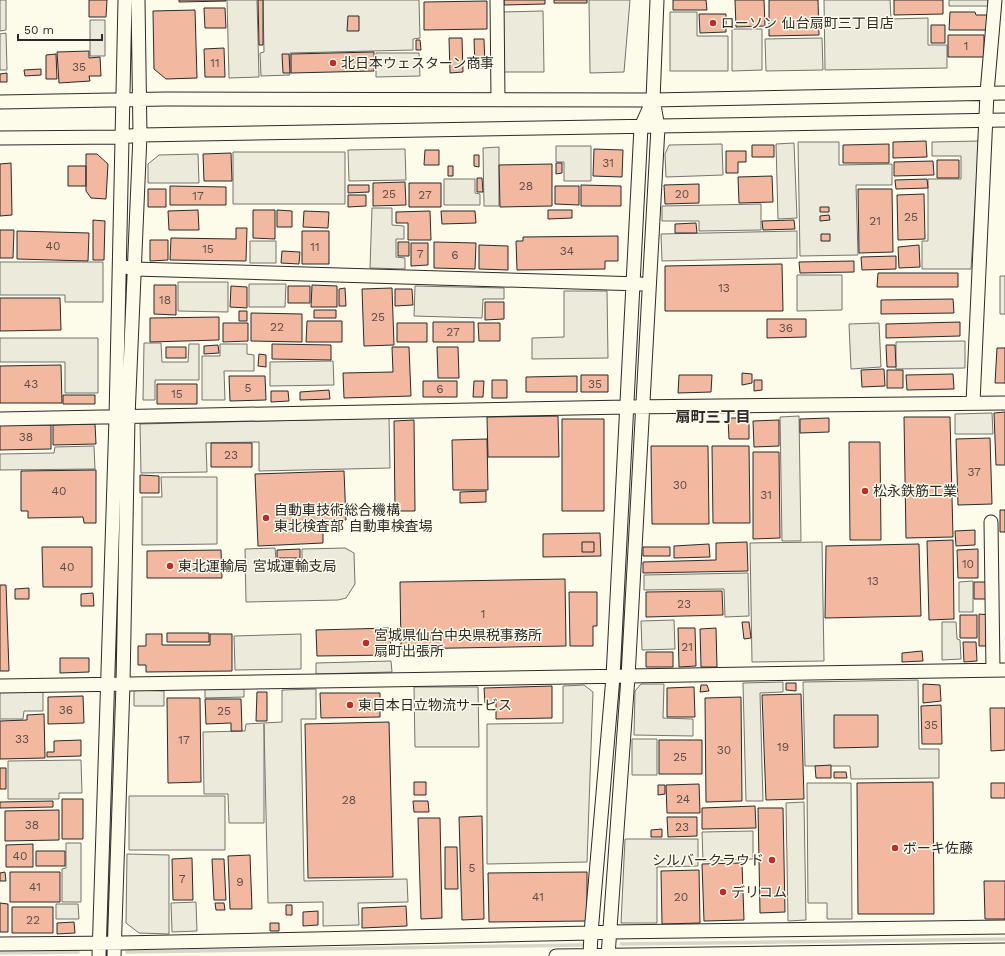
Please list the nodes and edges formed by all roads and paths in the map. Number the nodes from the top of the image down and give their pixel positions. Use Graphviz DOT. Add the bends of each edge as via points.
graph roads {
  1 [pos="125,0"];
  2 [pos="138,0"];
  3 [pos="497,0"];
  4 [pos="657,0"];
  5 [pos="995,0"];
  6 [pos="987,93"];
  7 [pos="1005,93"];
  8 [pos="139,99"];
  9 [pos="122,100"];
  10 [pos="498,100"];
  11 [pos="653,100"];
  12 [pos="0,102"];
  13 [pos="986,120"];
  14 [pos="1005,120"];
  15 [pos="640,127"];
  16 [pos="658,127"];
  17 [pos="140,135"];
  18 [pos="121,137"];
  19 [pos="0,138"];
  20 [pos="118,266"];
  21 [pos="134,269"];
  22 [pos="633,284"];
  23 [pos="649,284"];
  24 [pos="973,403"];
  25 [pos="1005,403"];
  26 [pos="627,407"];
  27 [pos="643,407"];
  28 [pos="122,417"];
  29 [pos="0,420"];
  30 [pos="991,522"];
  31 [pos="999,670"];
  32 [pos="613,677"];
  33 [pos="628,677"];
  34 [pos="123,684"];
  35 [pos="107,685"];
  36 [pos="0,686"];
  37 [pos="1005,927"];
  38 [pos="610,932"];
  39 [pos="590,933"];
  40 [pos="99,942"];
  41 [pos="114,942"];
  42 [pos="0,944"];
  43 [pos="1005,950"];
  44 [pos="99,956"];
  45 [pos="114,956"];
  46 [pos="556,956"];
  47 [pos="590,956"];
  48 [pos="608,956"];
  1 -- 9 [label="street"];
  2 -- 8 [label="street"];
  3 -- 10 [label="street"];
  4 -- 11 [label="street"];
  5 -- 6 [label="street"];
  6 -- 7 [label="street"];
  6 -- 11 [label="street"];
  6 -- 13 [label="street"];
  8 -- 9 [label="street"];
  8 -- 10 [label="street"];
  8 -- 17 [label="street"];
  9 -- 12 [label="street"];
  9 -- 18 [label="street"];
  10 -- 11 [label="street"];
  11 -- 15 [label="street"];
  11 -- 16 [label="street"];
  13 -- 14 [label="street"];
  13 -- 16 [label="street"];
  13 -- 24 [label="street"];
  15 -- 16 [label="street"];
  15 -- 17 [label="street"];
  15 -- 22 [label="street"];
  16 -- 23 [label="street"];
  17 -- 18 [label="street"];
  17 -- 21 [label="street"];
  18 -- 19 [label="street"];
  18 -- 20 [label="street"];
  20 -- 21 [label="street"];
  20 -- 28 [label="street"];
  21 -- 22 [label="street"];
  21 -- 28 [label="street"];
  22 -- 23 [label="street"];
  22 -- 26 [label="street"];
  23 -- 27 [label="street"];
  24 -- 25 [label="street"];
  24 -- 27 [label="street"];
  26 -- 27 [label="street"];
  26 -- 28 [label="street"];
  26 -- 32 [label="street"];
  27 -- 33 [label="street"];
  28 -- 29 [label="street"];
  28 -- 34 [label="street"];
  28 -- 35 [label="street"];
  30 -- 31 [label="street"];
  31 -- 33 [label="street"];
  32 -- 33 [label="street"];
  32 -- 34 [label="street"];
  32 -- 39 [label="street"];
  33 -- 38 [label="street"];
  34 -- 35 [label="street"];
  34 -- 41 [label="street"];
  35 -- 36 [label="street"];
  35 -- 40 [label="street"];
  37 -- 38 [label="street"];
  38 -- 39 [label="street"];
  38 -- 48 [label="street"];
  39 -- 41 [label="street"];
  39 -- 47 [label="street"];
  40 -- 41 [label="street"];
  40 -- 42 [label="street"];
  40 -- 44 [label="street"];
  41 -- 45 [label="street"];
  43 -- 48 [label="street"];
  46 -- 47 [label="street"];
  47 -- 48 [label="street"];
}
